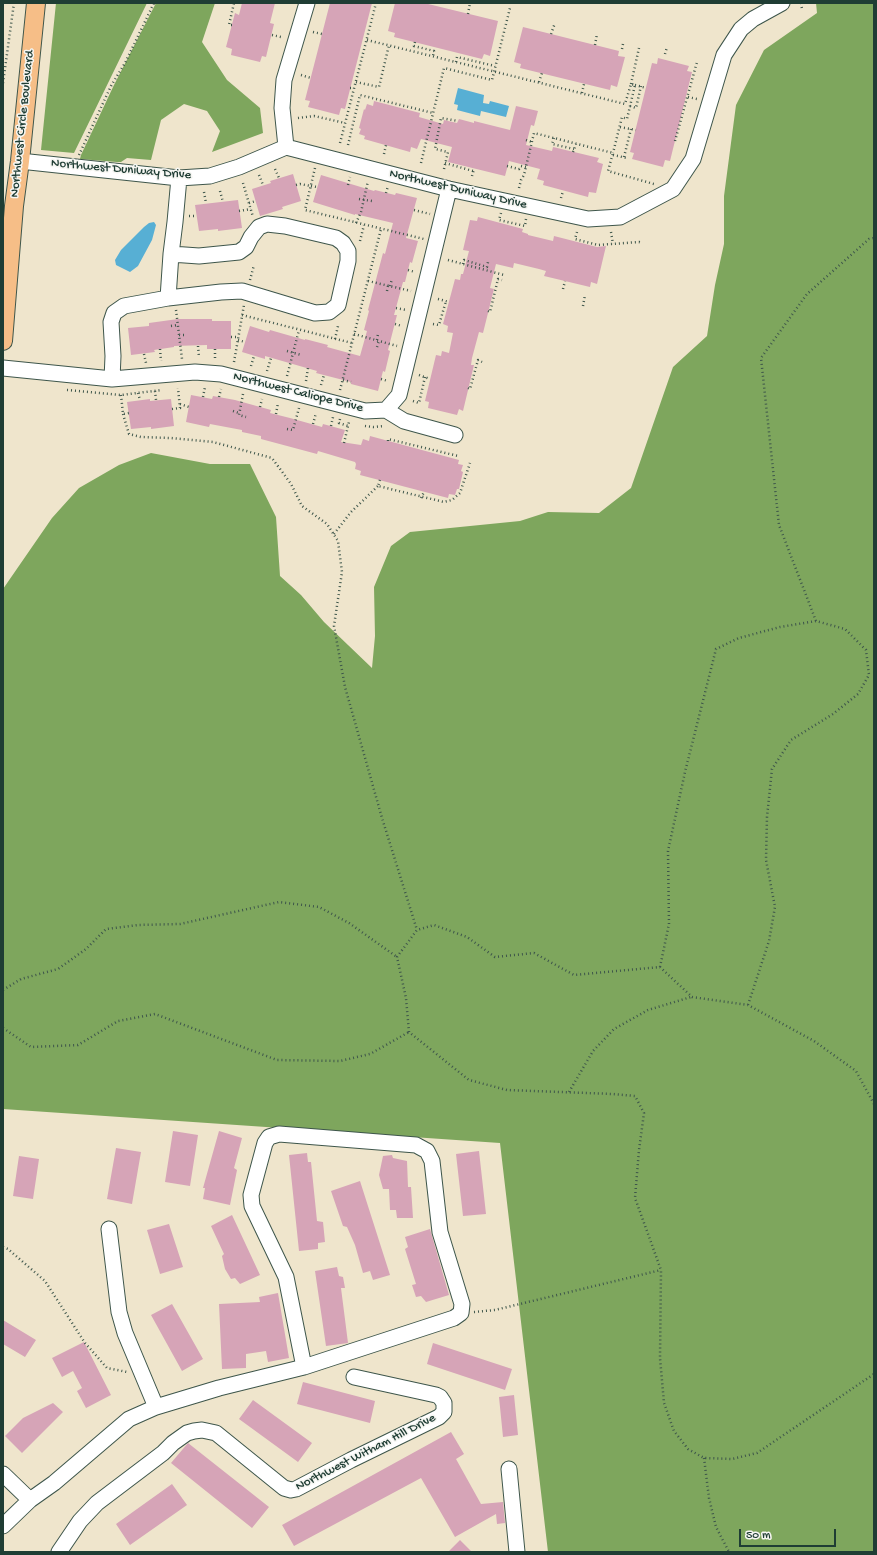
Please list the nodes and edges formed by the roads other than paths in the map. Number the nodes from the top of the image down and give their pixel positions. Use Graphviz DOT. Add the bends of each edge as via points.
graph roads {
  1 [pos="36,3"];
  2 [pos="306,3"];
  3 [pos="782,3"];
  4 [pos="286,147"];
  5 [pos="20,161"];
  6 [pos="178,178"];
  7 [pos="449,189"];
  8 [pos="171,254"];
  9 [pos="172,302"];
  10 [pos="3,341"];
  11 [pos="3,368"];
  12 [pos="112,379"];
  13 [pos="386,410"];
  14 [pos="454,434"];
  15 [pos="109,1229"];
  16 [pos="304,1367"];
  17 [pos="354,1377"];
  18 [pos="156,1407"];
  19 [pos="509,1469"];
  20 [pos="3,1474"];
  21 [pos="30,1500"];
  22 [pos="3,1526"];
  23 [pos="59,1552"];
  24 [pos="518,1552"];
  1 -- 5 [label="main road, Northwest Circle Boulevard"];
  2 -- 4 [label="street" via="284,80 282,108"];
  3 -- 7 [label="street, Northwest Duniway Drive" via="753,19 741,29 724,55 693,160 673,189 648,203 620,216 588,219"];
  4 -- 6 [label="street, Northwest Duniway Drive" via="210,176"];
  4 -- 7 [label="street, Northwest Duniway Drive"];
  5 -- 6 [label="street, Northwest Duniway Drive"];
  5 -- 10 [label="main road, Northwest Circle Boulevard"];
  6 -- 8 [label="street"];
  7 -- 13 [label="street" via="398,395"];
  8 -- 9 [label="street"];
  8 -- 9 [label="street" via="199,256 239,252 246,247 259,227 267,224 336,238 348,251 338,305 330,312 315,313 242,291 221,292"];
  9 -- 12 [label="street" via="124,306 114,313 111,322"];
  11 -- 12 [label="street, Northwest Caliope Drive"];
  12 -- 13 [label="street, Northwest Caliope Drive" via="195,372 221,374 366,411"];
  13 -- 14 [label="street" via="404,421"];
  15 -- 18 [label="street" via="119,1312 125,1333"];
  16 -- 16 [label="street" via="286,1277 252,1206 250,1195 269,1137 279,1134 416,1145 427,1151 432,1161 440,1232 462,1304 461,1313 454,1318"];
  16 -- 18 [label="street"];
  17 -- 23 [label="street, Northwest Witham Hill Drive" via="436,1395 444,1402 444,1412 439,1417 291,1490 284,1488 216,1433 194,1430 173,1443 97,1502 80,1521"];
  18 -- 21 [label="street" via="129,1419 54,1483"];
  19 -- 24 [label="street"];
  20 -- 21 [label="street"];
  21 -- 22 [label="street"];
}
